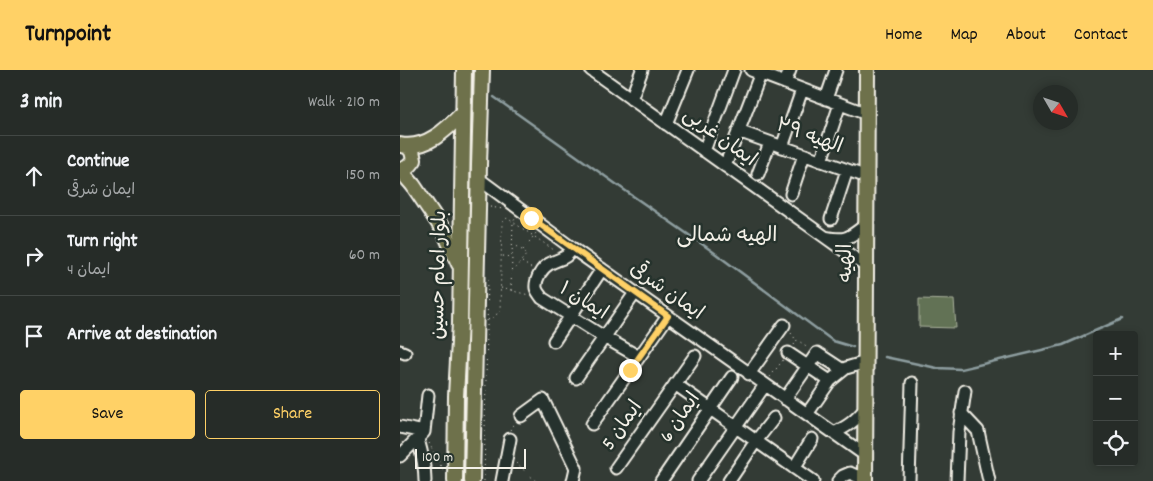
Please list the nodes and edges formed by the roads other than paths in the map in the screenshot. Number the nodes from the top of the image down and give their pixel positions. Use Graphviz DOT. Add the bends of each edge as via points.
graph roads {
  1 [pos="464,70"];
  2 [pos="482,70"];
  3 [pos="642,70"];
  4 [pos="688,70"];
  5 [pos="734,70"];
  6 [pos="790,70"];
  7 [pos="836,70"];
  8 [pos="867,70"];
  9 [pos="594,71"];
  10 [pos="758,71"];
  11 [pos="785,83"];
  12 [pos="802,90"];
  13 [pos="631,99"];
  14 [pos="826,99"];
  15 [pos="840,104"];
  16 [pos="463,113"];
  17 [pos="867,114"];
  18 [pos="666,124"];
  19 [pos="738,131"];
  20 [pos="770,143"];
  21 [pos="403,145"];
  22 [pos="782,147"];
  23 [pos="704,151"];
  24 [pos="804,155"];
  25 [pos="821,161"];
  26 [pos="725,166"];
  27 [pos="400,170"];
  28 [pos="847,170"];
  29 [pos="758,174"];
  30 [pos="867,177"];
  31 [pos="479,179"];
  32 [pos="790,194"];
  33 [pos="831,219"];
  34 [pos="867,224"];
  35 [pos="825,237"];
  36 [pos="572,248"];
  37 [pos="461,267"];
  38 [pos="867,267"];
  39 [pos="602,269"];
  40 [pos="635,292"];
  41 [pos="570,316"];
  42 [pos="668,316"];
  43 [pos="784,325"];
  44 [pos="604,337"];
  45 [pos="554,341"];
  46 [pos="788,353"];
  47 [pos="695,356"];
  48 [pos="639,357"];
  49 [pos="866,362"];
  50 [pos="807,367"];
  51 [pos="843,370"];
  52 [pos="749,374"];
  53 [pos="732,377"];
  54 [pos="576,378"];
  55 [pos="830,381"];
  56 [pos="912,383"];
  57 [pos="675,384"];
  58 [pos="765,385"];
  59 [pos="965,391"];
  60 [pos="428,395"];
  61 [pos="785,399"];
  62 [pos="710,409"];
  63 [pos="866,409"];
  64 [pos="961,413"];
  65 [pos="806,414"];
  66 [pos="521,416"];
  67 [pos="774,418"];
  68 [pos="592,424"];
  69 [pos="400,427"];
  70 [pos="735,427"];
  71 [pos="834,433"];
  72 [pos="421,436"];
  73 [pos="510,439"];
  74 [pos="812,439"];
  75 [pos="756,442"];
  76 [pos="400,456"];
  77 [pos="865,456"];
  78 [pos="616,468"];
  79 [pos="794,468"];
  80 [pos="451,477"];
  81 [pos="865,480"];
  82 [pos="425,481"];
  83 [pos="472,481"];
  84 [pos="502,481"];
  85 [pos="573,481"];
  86 [pos="661,481"];
  87 [pos="698,481"];
  88 [pos="729,481"];
  89 [pos="813,481"];
  90 [pos="838,481"];
  91 [pos="909,481"];
  92 [pos="958,481"];
  93 [pos="989,481"];
  1 -- 16 [label="main road, بلوار امام حسین"];
  2 -- 31 [label="main road, بلوار امام حسین"];
  3 -- 13 [label="street"];
  4 -- 18 [label="street"];
  5 -- 23 [label="street"];
  6 -- 11 [label="street"];
  7 -- 14 [label="street"];
  8 -- 17 [label="main road, الهیه"];
  9 -- 13 [label="street, ایمان غربی"];
  10 -- 11 [label="street"];
  10 -- 19 [label="street"];
  11 -- 12 [label="street"];
  12 -- 14 [label="street"];
  12 -- 22 [label="street"];
  13 -- 18 [label="street, ایمان غربی"];
  14 -- 15 [label="street"];
  15 -- 17 [label="street"];
  15 -- 25 [label="street"];
  16 -- 21 [label="main road" via="432,140"];
  16 -- 37 [label="main road, بلوار امام حسین"];
  17 -- 30 [label="main road, الهیه"];
  18 -- 23 [label="street, ایمان غربی"];
  19 -- 20 [label="street, الهیه ۲۹"];
  19 -- 26 [label="street"];
  20 -- 22 [label="street, الهیه ۲۹"];
  20 -- 29 [label="street"];
  21 -- 27 [label="main road" via="412,151 414,160 409,167"];
  22 -- 24 [label="street, الهیه ۲۹"];
  23 -- 26 [label="street, ایمان غربی"];
  24 -- 25 [label="street, الهیه ۲۹"];
  24 -- 32 [label="street"];
  25 -- 28 [label="street, الهیه ۲۹"];
  26 -- 35 [label="street, ایمان غربی"];
  27 -- 37 [label="main road" via="444,231"];
  28 -- 30 [label="street, الهیه ۲۹"];
  28 -- 33 [label="street"];
  30 -- 34 [label="main road, الهیه"];
  31 -- 36 [label="street, ایمان شرقی"];
  31 -- 83 [label="main road, بلوار امام حسین"];
  34 -- 35 [label="street" via="850,237 839,240"];
  34 -- 38 [label="main road, الهیه"];
  35 -- 38 [label="street, ایمان غربی"];
  36 -- 39 [label="street, ایمان شرقی"];
  36 -- 41 [label="street, ایمان ۱" via="569,254 547,265 536,283 536,290 542,298"];
  37 -- 80 [label="main road, بلوار امام حسین"];
  38 -- 49 [label="main road, الهیه"];
  39 -- 40 [label="street, ایمان شرقی"];
  39 -- 41 [label="street"];
  40 -- 42 [label="street, ایمان شرقی"];
  40 -- 44 [label="street"];
  41 -- 44 [label="street, ایمان ۱"];
  41 -- 45 [label="street"];
  42 -- 48 [label="street"];
  42 -- 52 [label="street, ایمان شرقی"];
  43 -- 52 [label="street"];
  44 -- 48 [label="street, ایمان ۱"];
  44 -- 54 [label="street"];
  46 -- 50 [label="street"];
  47 -- 57 [label="street, ایمان 5"];
  48 -- 68 [label="street"];
  49 -- 51 [label="street"];
  49 -- 63 [label="main road, الهیه"];
  50 -- 51 [label="street" via="817,353"];
  50 -- 55 [label="street"];
  50 -- 61 [label="street"];
  51 -- 55 [label="street"];
  52 -- 58 [label="street, ایمان شرقی"];
  53 -- 62 [label="street, ایمان 6"];
  55 -- 65 [label="street"];
  56 -- 91 [label="street"];
  57 -- 62 [label="street"];
  57 -- 78 [label="street, ایمان 5"];
  58 -- 61 [label="street, ایمان شرقی"];
  58 -- 70 [label="street"];
  59 -- 64 [label="street"];
  60 -- 72 [label="street"];
  61 -- 65 [label="street, ایمان شرقی"];
  62 -- 70 [label="street"];
  62 -- 86 [label="street, ایمان 6"];
  63 -- 71 [label="street" via="855,421"];
  63 -- 77 [label="main road, الهیه"];
  64 -- 92 [label="street"];
  64 -- 93 [label="street" via="978,431"];
  65 -- 71 [label="street, ایمان شرقی"];
  66 -- 85 [label="street" via="543,400 576,468"];
  67 -- 75 [label="street"];
  69 -- 72 [label="street"];
  70 -- 75 [label="street"];
  70 -- 87 [label="street"];
  71 -- 77 [label="street, ایمان شرقی"];
  72 -- 76 [label="street"];
  72 -- 82 [label="street"];
  73 -- 84 [label="street"];
  74 -- 79 [label="street"];
  75 -- 79 [label="street"];
  75 -- 88 [label="street"];
  77 -- 81 [label="main road, الهیه"];
  79 -- 89 [label="street"];
  81 -- 90 [label="street" via="850,473"];
}
